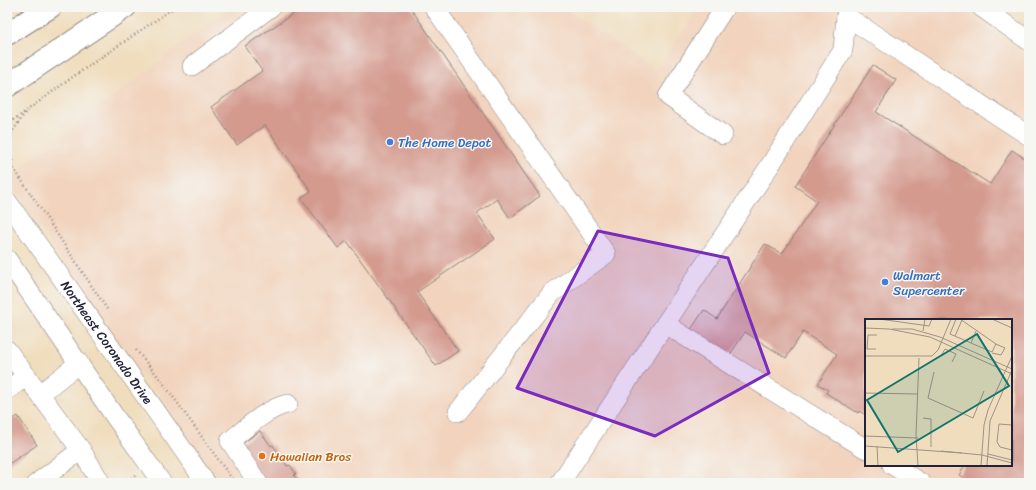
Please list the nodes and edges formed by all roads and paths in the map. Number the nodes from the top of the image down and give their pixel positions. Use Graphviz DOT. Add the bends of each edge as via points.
graph roads {
  1 [pos="50,7"];
  2 [pos="125,7"];
  3 [pos="175,7"];
  4 [pos="271,7"];
  5 [pos="434,7"];
  6 [pos="725,7"];
  7 [pos="981,7"];
  8 [pos="847,11"];
  9 [pos="7,34"];
  10 [pos="1029,41"];
  11 [pos="192,66"];
  12 [pos="7,86"];
  13 [pos="25,112"];
  14 [pos="7,125"];
  15 [pos="723,135"];
  16 [pos="1029,136"];
  17 [pos="7,201"];
  18 [pos="7,259"];
  19 [pos="110,314"];
  20 [pos="665,324"];
  21 [pos="131,344"];
  22 [pos="7,350"];
  23 [pos="79,363"];
  24 [pos="27,376"];
  25 [pos="7,390"];
  26 [pos="40,394"];
  27 [pos="288,404"];
  28 [pos="458,412"];
  29 [pos="865,448"];
  30 [pos="81,450"];
  31 [pos="894,466"];
  32 [pos="37,483"];
  33 [pos="102,483"];
  34 [pos="162,483"];
  35 [pos="206,483"];
  36 [pos="235,483"];
  37 [pos="258,483"];
  38 [pos="560,483"];
  39 [pos="921,483"];
  1 -- 9 [label="main road"];
  2 -- 12 [label="main road"];
  3 -- 13 [label="path"];
  4 -- 11 [label="street"];
  5 -- 28 [label="street" via="606,254 552,294"];
  6 -- 15 [label="street" via="668,96"];
  7 -- 10 [label="street"];
  8 -- 16 [label="street"];
  8 -- 20 [label="street" via="843,50"];
  13 -- 14 [label="path"];
  13 -- 19 [label="path" via="12,132 9,146 14,169"];
  17 -- 35 [label="street, Northeast Coronado Drive"];
  18 -- 23 [label="street"];
  20 -- 29 [label="street"];
  20 -- 38 [label="street"];
  21 -- 36 [label="path" via="162,380"];
  22 -- 24 [label="street"];
  23 -- 26 [label="street"];
  23 -- 34 [label="street"];
  24 -- 25 [label="street"];
  24 -- 26 [label="street"];
  26 -- 30 [label="street"];
  27 -- 37 [label="street" via="279,406 252,423 230,441"];
  30 -- 32 [label="street"];
  30 -- 33 [label="street"];
  31 -- 39 [label="street"];
}
